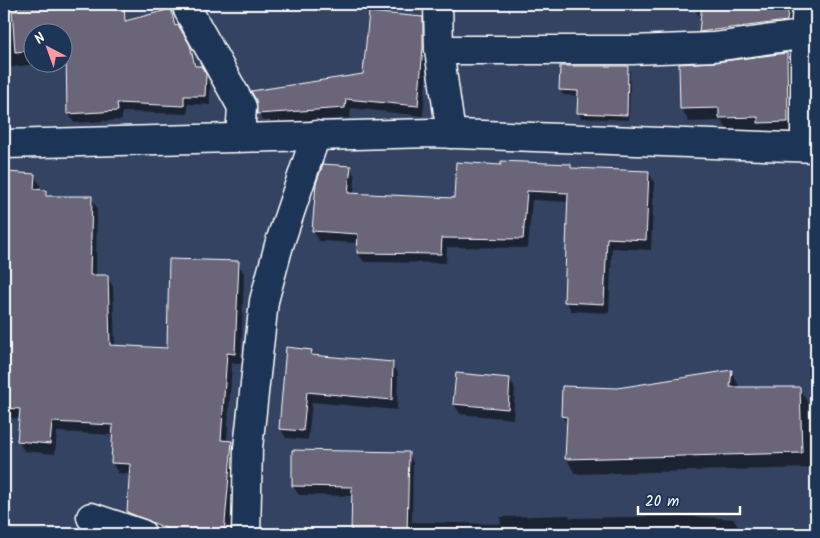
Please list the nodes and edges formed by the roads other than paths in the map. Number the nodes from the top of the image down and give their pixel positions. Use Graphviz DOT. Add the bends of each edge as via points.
graph roads {
  1 [pos="438,4"];
  2 [pos="807,4"];
  3 [pos="188,10"];
  4 [pos="810,34"];
  5 [pos="439,50"];
  6 [pos="451,134"];
  7 [pos="316,135"];
  8 [pos="240,138"];
  9 [pos="4,144"];
  10 [pos="810,148"];
  11 [pos="91,517"];
  12 [pos="142,534"];
  13 [pos="246,534"];
  1 -- 5 [label="street"];
  2 -- 4 [label="street"];
  3 -- 8 [label="street" via="242,106"];
  4 -- 5 [label="street" via="714,47"];
  4 -- 10 [label="street"];
  5 -- 6 [label="street"];
  6 -- 7 [label="street"];
  6 -- 10 [label="street"];
  7 -- 8 [label="street"];
  7 -- 13 [label="street" via="264,301 248,448"];
  8 -- 9 [label="street"];
  11 -- 12 [label="street"];
}
